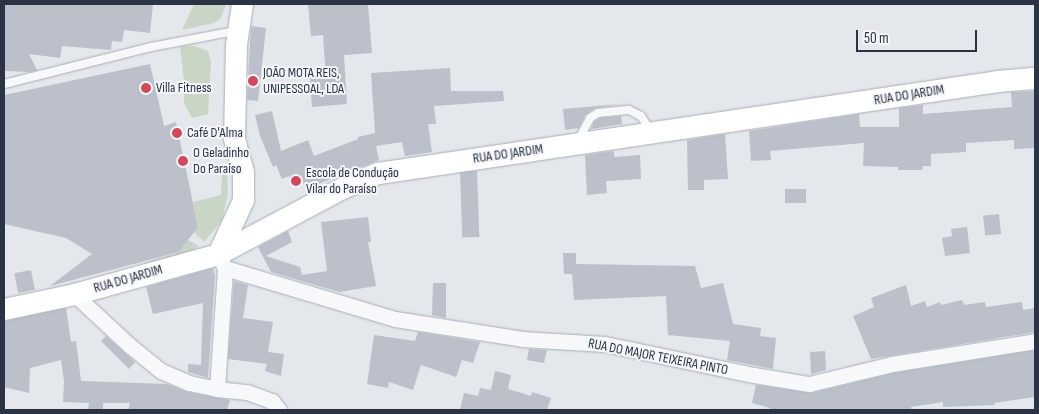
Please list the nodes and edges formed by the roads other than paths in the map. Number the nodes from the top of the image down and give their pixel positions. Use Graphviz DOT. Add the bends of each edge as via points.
graph roads {
  1 [pos="243,6"];
  2 [pos="237,31"];
  3 [pos="1035,78"];
  4 [pos="4,84"];
  5 [pos="222,261"];
  6 [pos="74,294"];
  7 [pos="4,309"];
  8 [pos="1035,341"];
  9 [pos="218,389"];
  10 [pos="279,410"];
  1 -- 2 [label="main road"];
  2 -- 4 [label="lane" via="151,46"];
  2 -- 5 [label="main road" via="234,138 243,172 243,200"];
  3 -- 5 [label="main road, RUA DO JARDIM" via="378,173 342,188"];
  5 -- 6 [label="main road, RUA DO JARDIM"];
  5 -- 8 [label="street, RUA DO MAJOR TEIXEIRA PINTO" via="395,319 522,339 606,344 809,384 892,364"];
  5 -- 9 [label="street"];
  6 -- 7 [label="main road, RUA DO JARDIM"];
  6 -- 9 [label="street" via="160,371 189,383"];
  9 -- 10 [label="street" via="247,392 272,401"];
}
